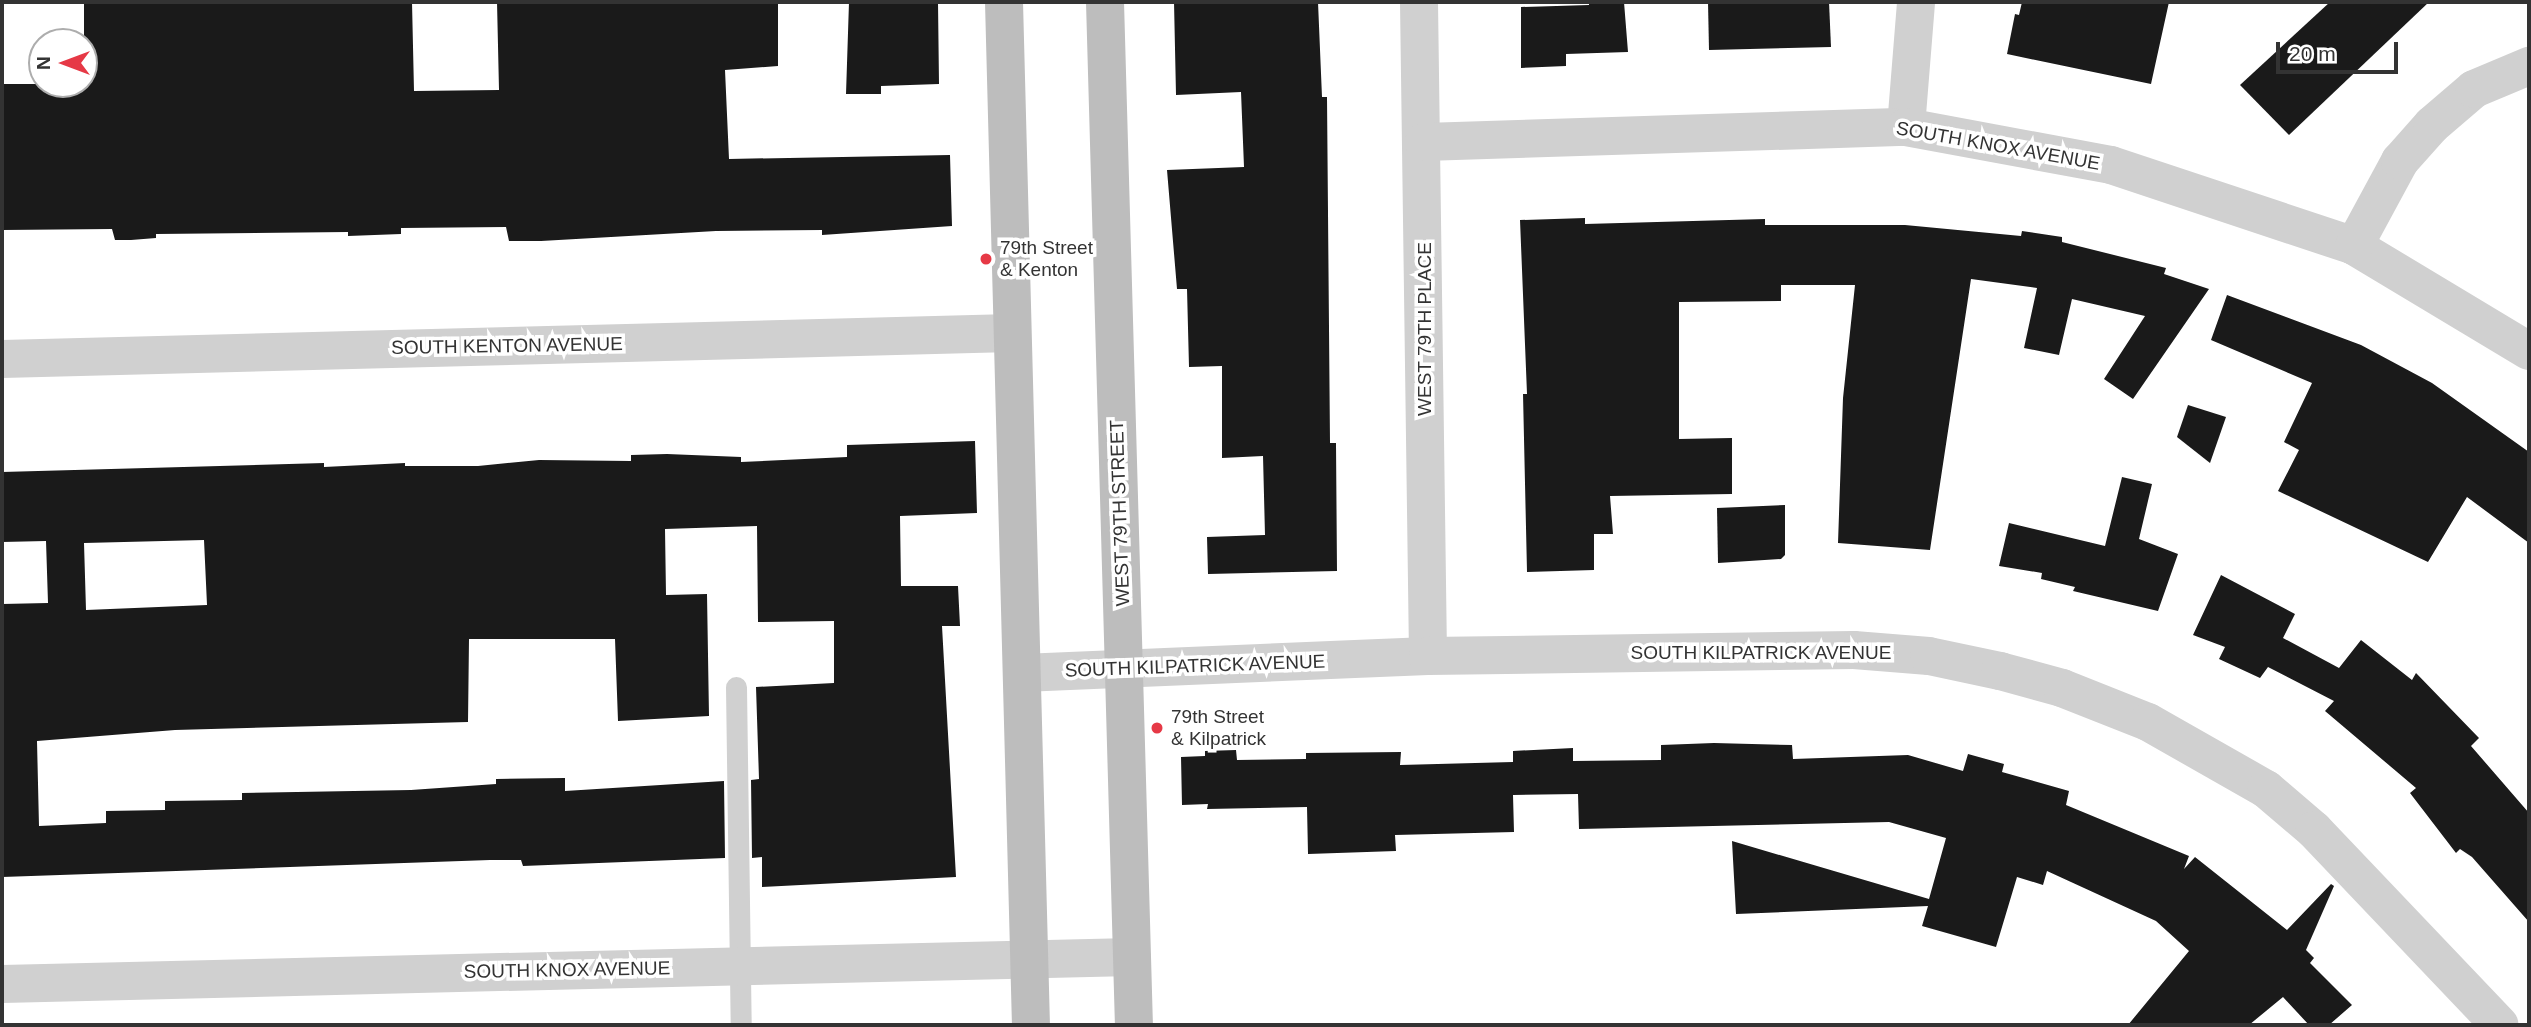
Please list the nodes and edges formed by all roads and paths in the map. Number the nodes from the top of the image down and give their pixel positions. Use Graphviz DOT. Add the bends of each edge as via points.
graph roads {
  1 [pos="1004,2"];
  2 [pos="1105,2"];
  3 [pos="1419,2"];
  4 [pos="1916,2"];
  5 [pos="2529,66"];
  6 [pos="1906,127"];
  7 [pos="1424,142"];
  8 [pos="2354,246"];
  9 [pos="1012,332"];
  10 [pos="2529,351"];
  11 [pos="2,359"];
  12 [pos="1429,656"];
  13 [pos="1125,669"];
  14 [pos="1022,673"];
  15 [pos="736,687"];
  16 [pos="1132,957"];
  17 [pos="1029,959"];
  18 [pos="740,966"];
  19 [pos="2,984"];
  20 [pos="741,1025"];
  21 [pos="1031,1025"];
  22 [pos="1134,1025"];
  23 [pos="2500,1025"];
  1 -- 9 [label="main road"];
  2 -- 13 [label="main road, WEST 79TH STREET"];
  3 -- 7 [label="street, WEST 79TH PLACE"];
  4 -- 6 [label="street"];
  5 -- 8 [label="street" via="2474,89 2432,125 2400,161"];
  6 -- 7 [label="street, SOUTH KNOX AVENUE"];
  6 -- 8 [label="street, SOUTH KNOX AVENUE" via="2111,165"];
  7 -- 12 [label="street, WEST 79TH PLACE"];
  8 -- 10 [label="street, SOUTH KNOX AVENUE"];
  9 -- 11 [label="street, SOUTH KENTON AVENUE"];
  9 -- 14 [label="main road"];
  12 -- 13 [label="street, SOUTH KILPATRICK AVENUE"];
  12 -- 23 [label="street, SOUTH KILPATRICK AVENUE" via="1854,650 1929,656 2063,688 2148,722 2266,789 2314,830"];
  13 -- 14 [label="street, SOUTH KILPATRICK AVENUE"];
  13 -- 16 [label="main road, WEST 79TH STREET"];
  14 -- 17 [label="main road"];
  15 -- 18 [label="lane"];
  16 -- 17 [label="street, SOUTH KNOX AVENUE"];
  16 -- 22 [label="main road, WEST 79TH STREET"];
  17 -- 18 [label="street, SOUTH KNOX AVENUE"];
  17 -- 21 [label="main road"];
  18 -- 19 [label="street, SOUTH KNOX AVENUE"];
  18 -- 20 [label="lane"];
}
